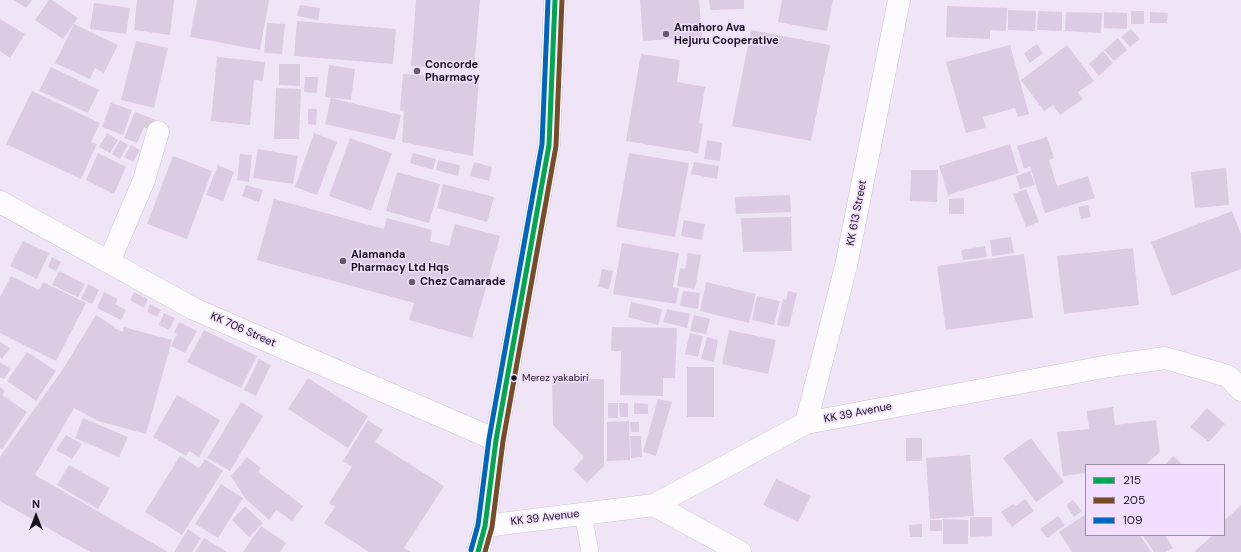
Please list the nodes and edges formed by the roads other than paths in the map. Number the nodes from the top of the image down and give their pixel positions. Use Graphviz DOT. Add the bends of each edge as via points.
graph roads {
  1 [pos="554,0"];
  2 [pos="899,0"];
  3 [pos="158,132"];
  4 [pos="0,202"];
  5 [pos="109,262"];
  6 [pos="1241,390"];
  7 [pos="806,423"];
  8 [pos="496,440"];
  9 [pos="654,505"];
  10 [pos="583,514"];
  11 [pos="485,526"];
  12 [pos="478,552"];
  13 [pos="590,552"];
  14 [pos="740,552"];
  1 -- 8 [label="street" via="549,145"];
  2 -- 7 [label="street, KK 613 Street" via="846,266"];
  3 -- 5 [label="street" via="144,180"];
  4 -- 5 [label="street, KK 706 Street"];
  5 -- 8 [label="street, KK 706 Street" via="194,309"];
  6 -- 7 [label="street, KK 39 Avenue" via="1228,376 1165,358 1109,366"];
  7 -- 9 [label="street, KK 39 Avenue"];
  8 -- 11 [label="street"];
  9 -- 10 [label="street, KK 39 Avenue"];
  9 -- 14 [label="street"];
  10 -- 11 [label="street, KK 39 Avenue"];
  10 -- 13 [label="lane"];
  11 -- 12 [label="street"];
}
